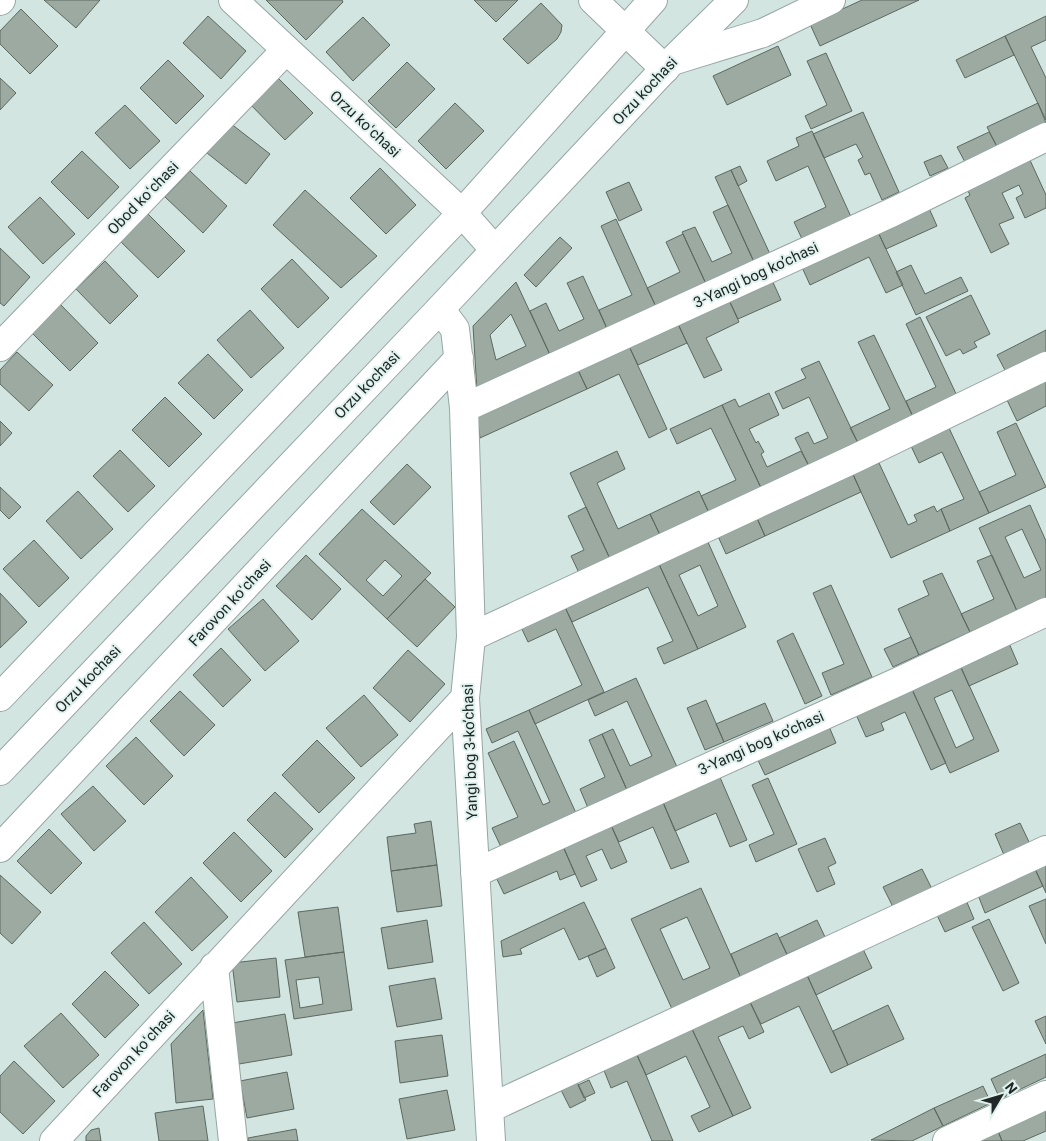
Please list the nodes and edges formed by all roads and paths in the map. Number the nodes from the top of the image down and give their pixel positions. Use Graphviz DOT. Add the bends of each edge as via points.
graph roads {
  1 [pos="233,0"];
  2 [pos="593,0"];
  3 [pos="653,0"];
  4 [pos="734,0"];
  5 [pos="831,0"];
  6 [pos="625,30"];
  7 [pos="286,50"];
  8 [pos="669,65"];
  9 [pos="1046,137"];
  10 [pos="462,214"];
  11 [pos="495,250"];
  12 [pos="440,309"];
  13 [pos="0,347"];
  14 [pos="459,358"];
  15 [pos="1046,366"];
  16 [pos="464,408"];
  17 [pos="1046,612"];
  18 [pos="471,637"];
  19 [pos="0,697"];
  20 [pos="466,698"];
  21 [pos="0,771"];
  22 [pos="0,848"];
  23 [pos="1046,850"];
  24 [pos="475,872"];
  25 [pos="214,967"];
  26 [pos="1046,1095"];
  27 [pos="490,1108"];
  28 [pos="54,1141"];
  29 [pos="233,1141"];
  30 [pos="491,1141"];
  31 [pos="947,1141"];
  1 -- 7 [label="street, Orzu koʻchasi"];
  2 -- 6 [label="street"];
  3 -- 6 [label="street"];
  4 -- 8 [label="street, Orzu kochasi"];
  5 -- 8 [label="street" via="763,33"];
  6 -- 8 [label="street"];
  6 -- 10 [label="street"];
  7 -- 10 [label="street, Orzu koʻchasi"];
  7 -- 13 [label="street, Obod koʻchasi"];
  8 -- 11 [label="street, Orzu kochasi"];
  9 -- 16 [label="street, 3-Yangi bog koʼchasi" via="893,212"];
  10 -- 11 [label="street, Orzu koʻchasi"];
  10 -- 19 [label="street"];
  11 -- 12 [label="street, Orzu kochasi"];
  12 -- 14 [label="street, Yangi bog 3-koʼchasi" via="455,330"];
  12 -- 21 [label="street, Orzu kochasi"];
  14 -- 16 [label="street, Yangi bog 3-koʼchasi"];
  14 -- 22 [label="street, Farovon koʻchasi"];
  15 -- 18 [label="street"];
  16 -- 18 [label="street, Yangi bog 3-koʼchasi"];
  17 -- 24 [label="street, 3-Yangi bog koʼchasi"];
  18 -- 20 [label="street, Yangi bog 3-koʼchasi"];
  20 -- 24 [label="street, Yangi bog 3-koʼchasi"];
  20 -- 25 [label="street, Farovon koʻchasi"];
  23 -- 27 [label="street"];
  24 -- 27 [label="street, Yangi bog 3-koʼchasi"];
  25 -- 28 [label="street, Farovon koʻchasi"];
  25 -- 29 [label="street"];
  26 -- 31 [label="street"];
  27 -- 30 [label="street, Yangi bog 3-koʼchasi"];
}
